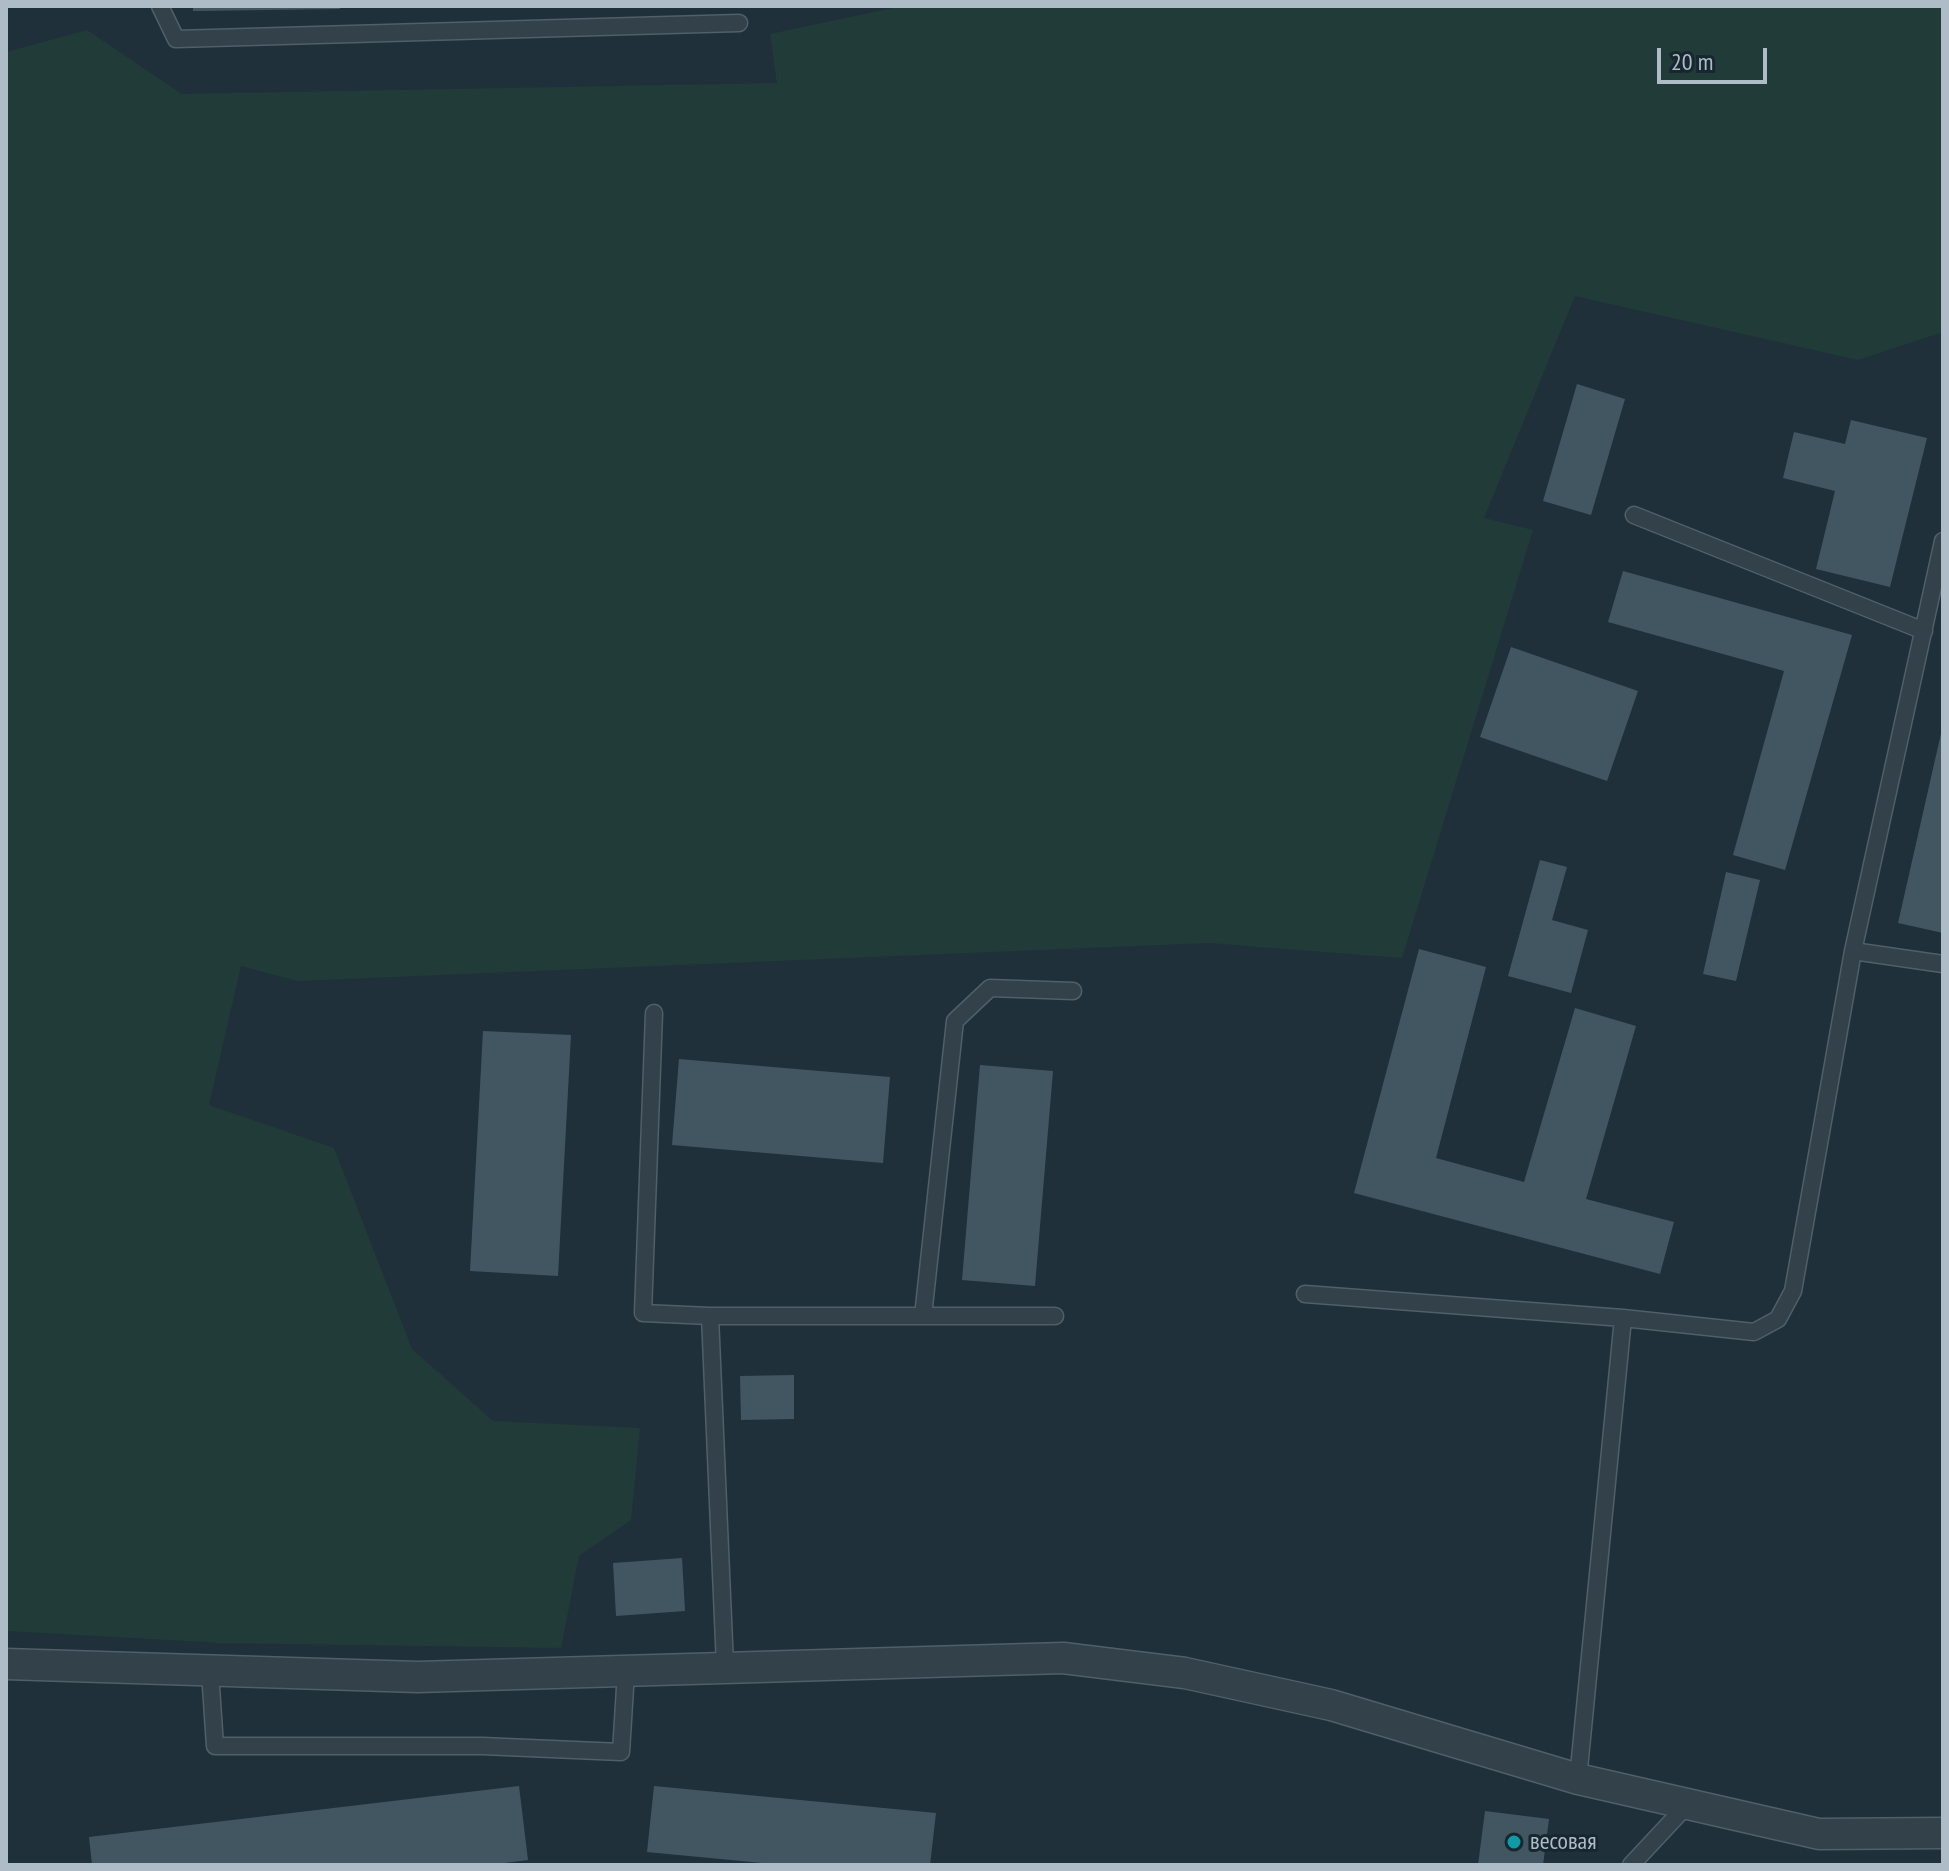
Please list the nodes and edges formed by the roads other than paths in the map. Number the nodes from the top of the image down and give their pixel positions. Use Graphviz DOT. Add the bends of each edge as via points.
graph roads {
  1 [pos="160,6"];
  2 [pos="739,23"];
  3 [pos="1634,515"];
  4 [pos="1943,541"];
  5 [pos="1924,631"];
  6 [pos="1853,951"];
  7 [pos="1943,964"];
  8 [pos="1073,991"];
  9 [pos="654,1013"];
  10 [pos="1305,1294"];
  11 [pos="710,1316"];
  12 [pos="923,1316"];
  13 [pos="1055,1316"];
  14 [pos="1623,1318"];
  15 [pos="6,1664"];
  16 [pos="725,1666"];
  17 [pos="210,1672"];
  18 [pos="626,1672"];
  19 [pos="1578,1779"];
  20 [pos="1688,1804"];
  21 [pos="1943,1833"];
  22 [pos="1631,1865"];
  1 -- 2 [label="lane" via="176,39"];
  3 -- 5 [label="lane"];
  4 -- 5 [label="lane"];
  5 -- 6 [label="lane"];
  6 -- 7 [label="lane"];
  6 -- 14 [label="lane" via="1793,1291 1778,1319 1754,1332"];
  8 -- 12 [label="lane" via="990,988 955,1021"];
  9 -- 11 [label="lane" via="643,1313"];
  10 -- 14 [label="lane"];
  11 -- 12 [label="lane"];
  11 -- 16 [label="lane"];
  12 -- 13 [label="lane"];
  14 -- 19 [label="lane"];
  15 -- 17 [label="street"];
  16 -- 18 [label="street"];
  16 -- 19 [label="street" via="1063,1658 1185,1673 1331,1705"];
  17 -- 18 [label="street" via="418,1677"];
  17 -- 18 [label="lane" via="215,1746 621,1752"];
  19 -- 20 [label="street"];
  20 -- 21 [label="street" via="1819,1834"];
  20 -- 22 [label="lane"];
}
